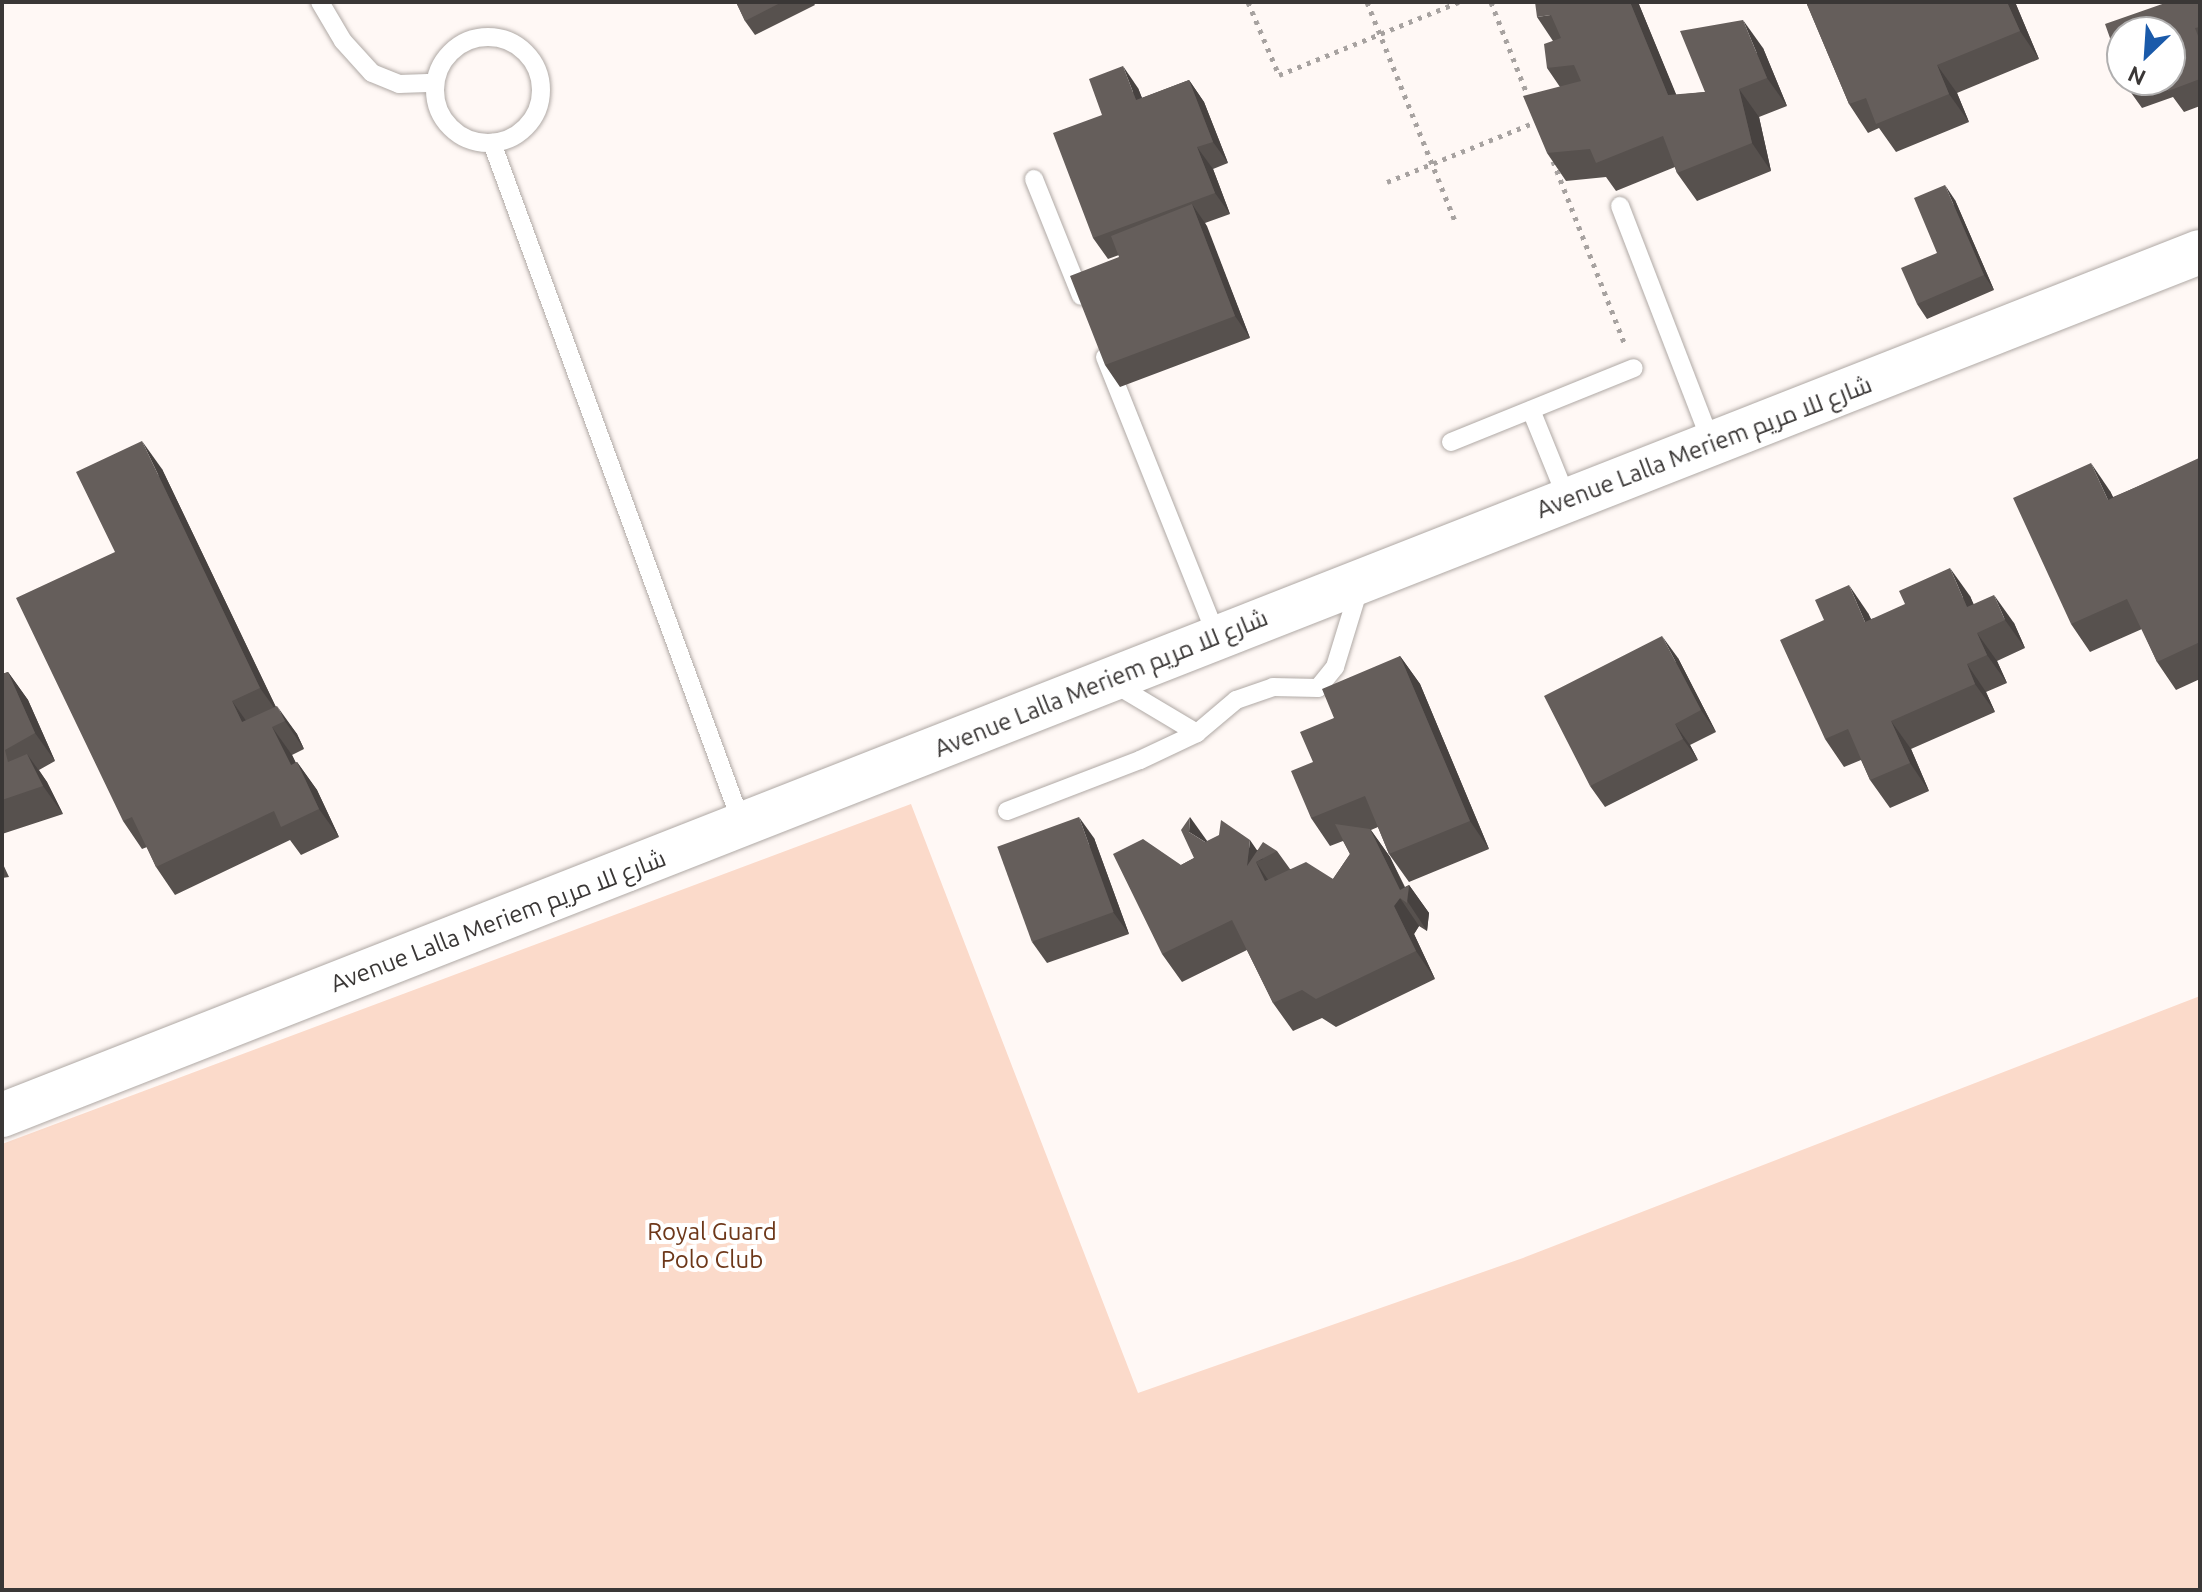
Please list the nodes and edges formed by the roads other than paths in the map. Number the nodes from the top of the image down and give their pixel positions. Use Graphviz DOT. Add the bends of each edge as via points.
graph roads {
  1 [pos="320,2"];
  2 [pos="435,83"];
  3 [pos="492,143"];
  4 [pos="1034,179"];
  5 [pos="1620,206"];
  6 [pos="2200,252"];
  7 [pos="1087,312"];
  8 [pos="1099,341"];
  9 [pos="1634,368"];
  10 [pos="1531,410"];
  11 [pos="1451,442"];
  12 [pos="1712,444"];
  13 [pos="1568,501"];
  14 [pos="1361,582"];
  15 [pos="1217,637"];
  16 [pos="1108,680"];
  17 [pos="1197,733"];
  18 [pos="1007,811"];
  19 [pos="742,826"];
  20 [pos="2,1115"];
  1 -- 2 [label="lane" via="343,41 372,73 399,84"];
  2 -- 3 [label="lane" via="441,116 451,128 465,138"];
  2 -- 3 [label="lane" via="450,53 479,38 512,42 525,52 541,81 536,114 514,138"];
  3 -- 19 [label="lane"];
  4 -- 7 [label="lane"];
  5 -- 12 [label="lane"];
  6 -- 12 [label="street, Avenue Lalla Meriem شارع للا مريم"];
  8 -- 15 [label="lane"];
  9 -- 10 [label="lane"];
  10 -- 11 [label="lane"];
  10 -- 13 [label="lane"];
  12 -- 13 [label="street, Avenue Lalla Meriem شارع للا مريم"];
  13 -- 14 [label="street, Avenue Lalla Meriem شارع للا مريم"];
  14 -- 15 [label="street, Avenue Lalla Meriem شارع للا مريم"];
  14 -- 17 [label="lane" via="1335,667 1318,688 1273,687 1236,700"];
  15 -- 16 [label="street, Avenue Lalla Meriem شارع للا مريم"];
  16 -- 17 [label="lane"];
  16 -- 19 [label="street, Avenue Lalla Meriem شارع للا مريم"];
  17 -- 18 [label="lane"];
  19 -- 20 [label="street, Avenue Lalla Meriem شارع للا مريم"];
}
